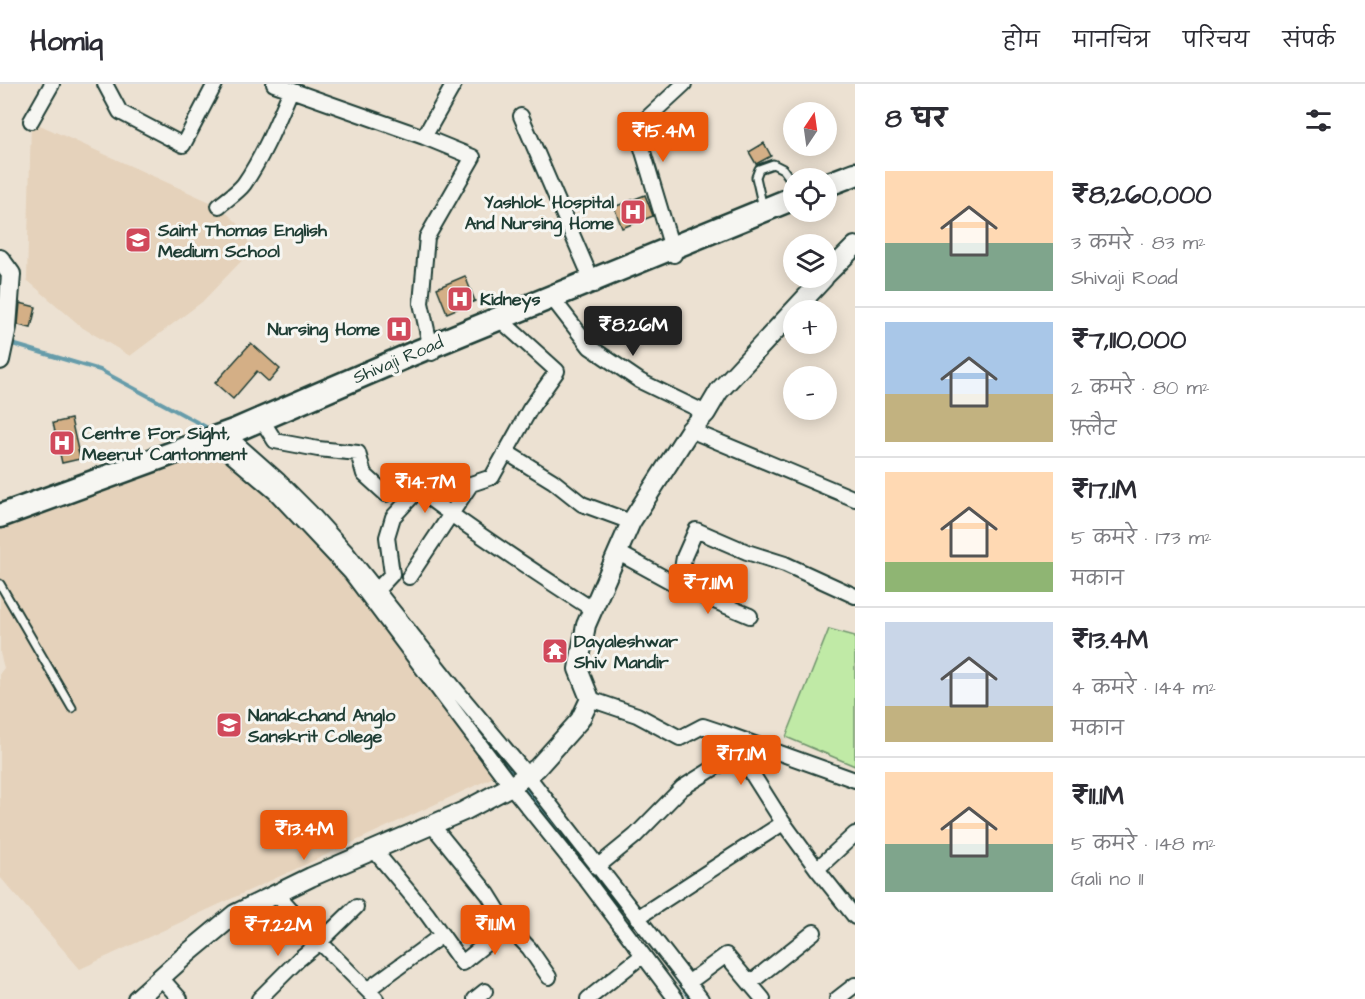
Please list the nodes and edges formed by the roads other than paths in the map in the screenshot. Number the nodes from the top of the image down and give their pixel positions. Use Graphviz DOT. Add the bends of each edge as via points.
graph roads {
  1 [pos="52,84"];
  2 [pos="105,84"];
  3 [pos="215,84"];
  4 [pos="274,84"];
  5 [pos="454,84"];
  6 [pos="684,84"];
  7 [pos="291,90"];
  8 [pos="521,116"];
  9 [pos="31,121"];
  10 [pos="424,137"];
  11 [pos="783,169"];
  12 [pos="855,174"];
  13 [pos="837,181"];
  14 [pos="855,182"];
  15 [pos="837,189"];
  16 [pos="783,204"];
  17 [pos="219,206"];
  18 [pos="783,210"];
  19 [pos="765,214"];
  20 [pos="855,246"];
  21 [pos="673,252"];
  22 [pos="0,259"];
  23 [pos="837,264"];
  24 [pos="594,284"];
  25 [pos="814,288"];
  26 [pos="556,303"];
  27 [pos="504,320"];
  28 [pos="3,345"];
  29 [pos="431,350"];
  30 [pos="706,413"];
  31 [pos="265,424"];
  32 [pos="690,430"];
  33 [pos="222,439"];
  34 [pos="506,452"];
  35 [pos="386,494"];
  36 [pos="855,499"];
  37 [pos="451,514"];
  38 [pos="0,516"];
  39 [pos="631,522"];
  40 [pos="0,523"];
  41 [pos="617,552"];
  42 [pos="409,577"];
  43 [pos="0,584"];
  44 [pos="679,586"];
  45 [pos="377,590"];
  46 [pos="855,596"];
  47 [pos="592,609"];
  48 [pos="750,616"];
  49 [pos="590,699"];
  50 [pos="72,708"];
  51 [pos="723,733"];
  52 [pos="738,753"];
  53 [pos="520,780"];
  54 [pos="855,780"];
  55 [pos="783,823"];
  56 [pos="432,825"];
  57 [pos="855,834"];
  58 [pos="374,850"];
  59 [pos="597,867"];
  60 [pos="817,869"];
  61 [pos="277,894"];
  62 [pos="356,907"];
  63 [pos="855,917"];
  64 [pos="638,918"];
  65 [pos="508,926"];
  66 [pos="814,932"];
  67 [pos="442,935"];
  68 [pos="320,942"];
  69 [pos="643,955"];
  70 [pos="549,977"];
  71 [pos="160,978"];
  72 [pos="688,983"];
  73 [pos="750,983"];
  74 [pos="855,985"];
  75 [pos="370,995"];
  76 [pos="137,999"];
  77 [pos="180,999"];
  78 [pos="259,999"];
  79 [pos="588,999"];
  80 [pos="676,999"];
  81 [pos="700,999"];
  82 [pos="763,999"];
  83 [pos="837,999"];
  1 -- 9 [label="street"];
  2 -- 3 [label="street" via="120,112 183,145"];
  4 -- 7 [label="street"];
  5 -- 10 [label="street"];
  6 -- 21 [label="street" via="645,120 641,145"];
  7 -- 10 [label="street"];
  7 -- 17 [label="street" via="258,161 243,185"];
  8 -- 24 [label="street"];
  10 -- 29 [label="street" via="473,157 427,237 421,303"];
  11 -- 19 [label="lane" via="773,164 759,169 756,177"];
  12 -- 13 [label="main road"];
  14 -- 15 [label="main road"];
  16 -- 19 [label="main road, Shivaji Road"];
  18 -- 19 [label="main road"];
  19 -- 21 [label="main road, Shivaji Road"];
  20 -- 23 [label="street"];
  21 -- 24 [label="main road, Shivaji Road"];
  22 -- 28 [label="street" via="11,274"];
  24 -- 26 [label="main road"];
  24 -- 27 [label="main road, Shivaji Road"];
  25 -- 30 [label="street" via="719,391"];
  26 -- 27 [label="main road"];
  26 -- 30 [label="street" via="590,347 640,381"];
  27 -- 29 [label="main road, Shivaji Road"];
  27 -- 34 [label="street" via="557,371"];
  29 -- 31 [label="main road"];
  29 -- 33 [label="main road, Shivaji Road"];
  30 -- 32 [label="street"];
  31 -- 33 [label="main road"];
  31 -- 35 [label="street" via="275,441 358,453 364,474"];
  32 -- 36 [label="street"];
  32 -- 39 [label="street"];
  33 -- 38 [label="main road, Shivaji Road"];
  33 -- 40 [label="main road"];
  33 -- 45 [label="street" via="279,481"];
  33 -- 53 [label="street" via="351,573"];
  34 -- 37 [label="street" via="492,477 471,484"];
  34 -- 39 [label="street" via="582,504"];
  37 -- 42 [label="street"];
  37 -- 45 [label="street" via="418,489 393,517 387,537 392,574"];
  37 -- 47 [label="street"];
  39 -- 41 [label="street"];
  41 -- 44 [label="street"];
  41 -- 47 [label="street"];
  43 -- 50 [label="lane"];
  44 -- 46 [label="street" via="684,557 696,530"];
  44 -- 48 [label="street"];
  45 -- 53 [label="street"];
  47 -- 49 [label="street" via="578,669"];
  49 -- 51 [label="street" via="637,715 680,738 703,726"];
  49 -- 53 [label="street" via="580,720 537,768"];
  51 -- 52 [label="street"];
  51 -- 54 [label="street"];
  52 -- 55 [label="street"];
  52 -- 59 [label="street" via="682,788 635,836"];
  53 -- 56 [label="street"];
  53 -- 59 [label="street"];
  53 -- 69 [label="street" via="585,878"];
  55 -- 60 [label="street"];
  55 -- 64 [label="street"];
  56 -- 58 [label="street"];
  56 -- 65 [label="street" via="488,894"];
  57 -- 60 [label="street"];
  58 -- 61 [label="street"];
  58 -- 67 [label="street"];
  59 -- 64 [label="street"];
  60 -- 63 [label="street"];
  61 -- 68 [label="street"];
  61 -- 71 [label="street" via="235,914"];
  62 -- 68 [label="street"];
  64 -- 72 [label="street"];
  65 -- 67 [label="street" via="462,963"];
  65 -- 70 [label="street"];
  66 -- 73 [label="street"];
  67 -- 75 [label="street"];
  68 -- 75 [label="street"];
  68 -- 78 [label="street"];
  69 -- 79 [label="street"];
  69 -- 80 [label="street"];
  71 -- 76 [label="street"];
  71 -- 77 [label="street"];
  72 -- 73 [label="street" via="726,955"];
  72 -- 81 [label="street"];
  73 -- 82 [label="street"];
  74 -- 83 [label="street"];
}
